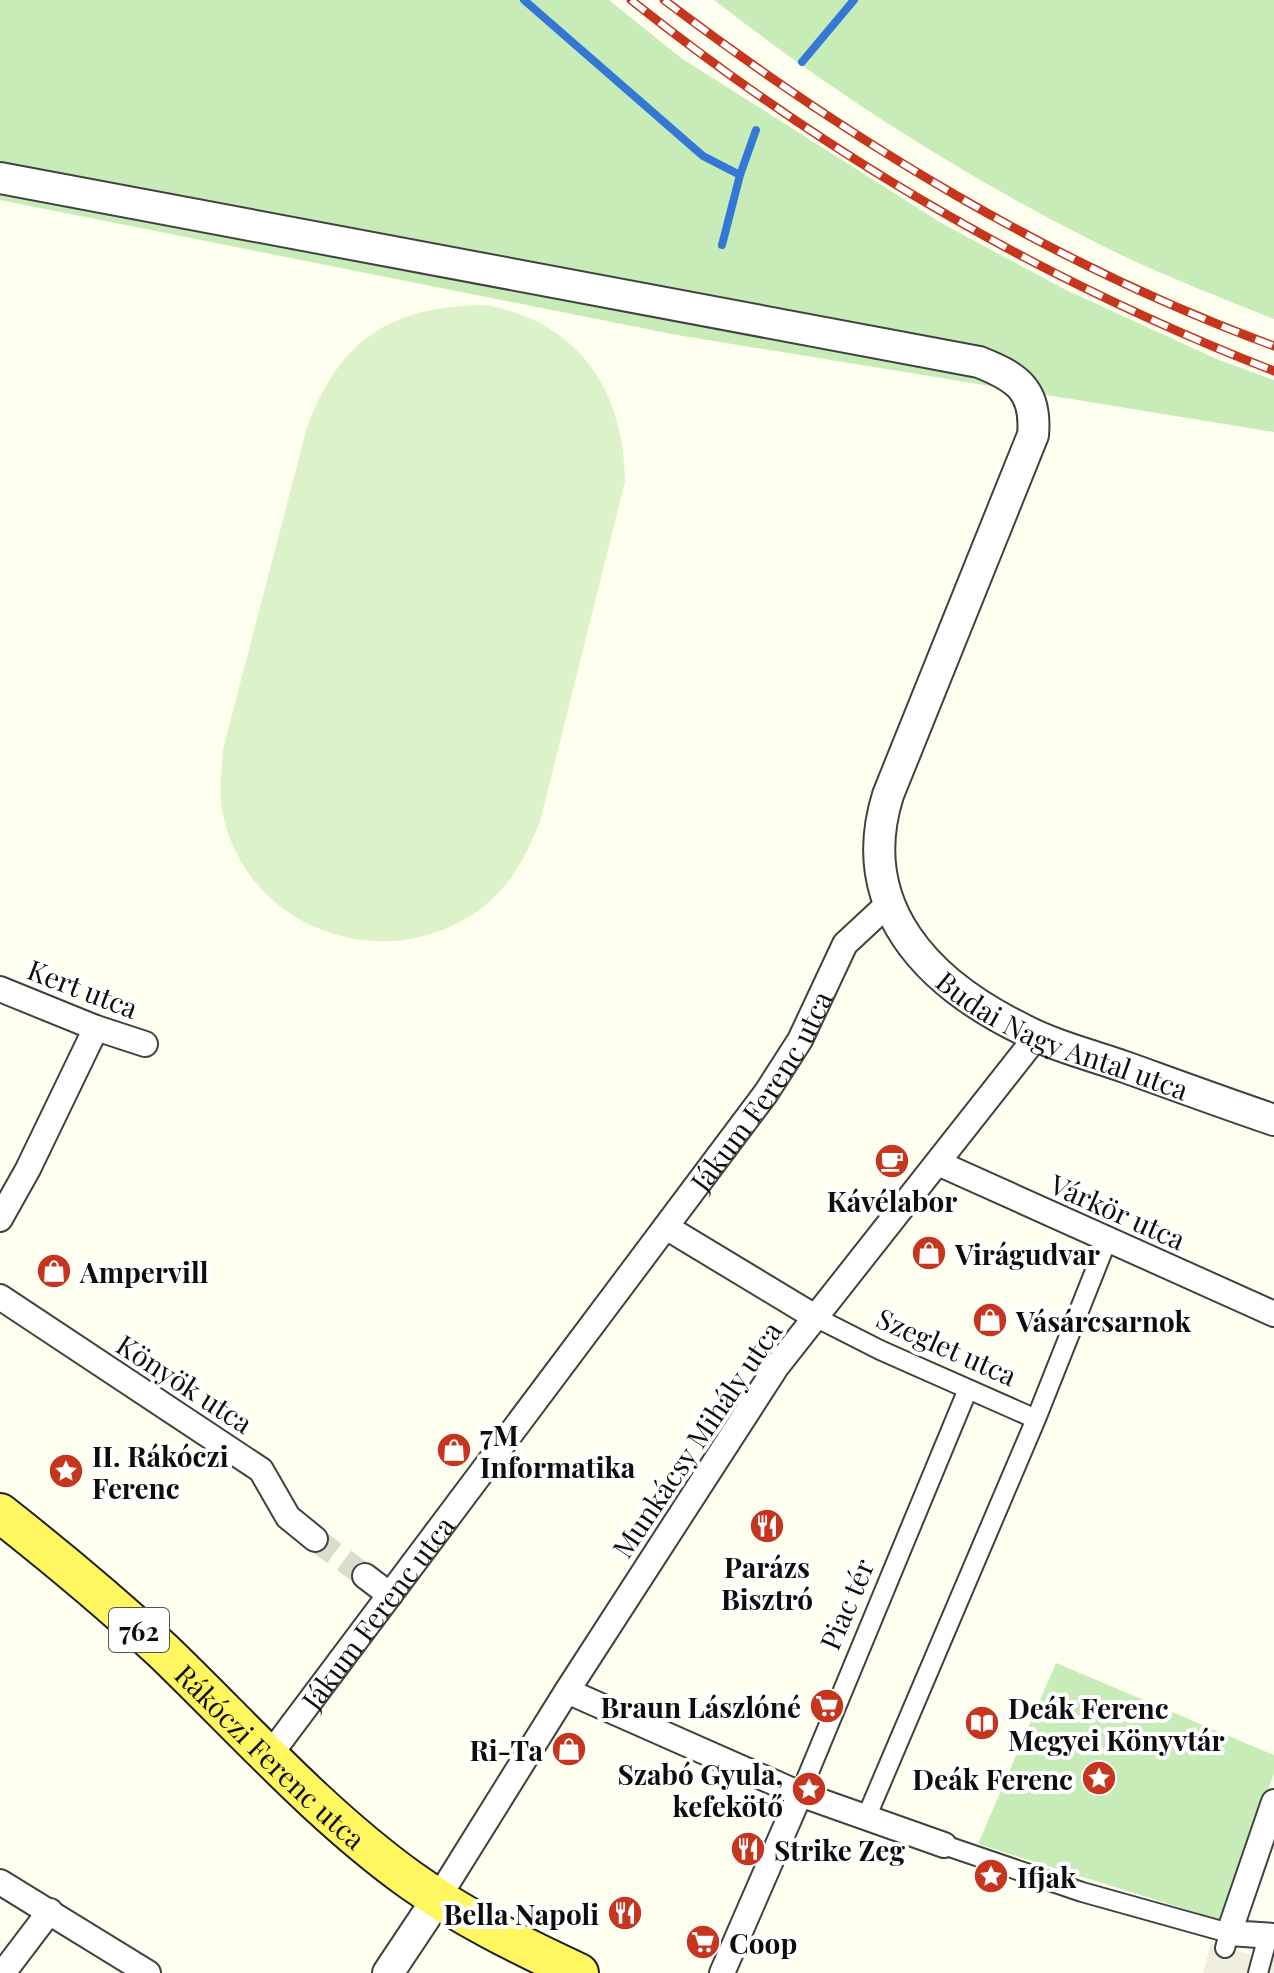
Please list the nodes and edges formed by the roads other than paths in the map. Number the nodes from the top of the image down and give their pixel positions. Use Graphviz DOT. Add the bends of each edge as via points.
graph roads {
  1 [pos="0,178"];
  2 [pos="888,904"];
  3 [pos="0,989"];
  4 [pos="96,1028"];
  5 [pos="1037,1036"];
  6 [pos="145,1044"];
  7 [pos="1274,1120"];
  8 [pos="938,1163"];
  9 [pos="0,1219"];
  10 [pos="666,1227"];
  11 [pos="1108,1238"];
  12 [pos="0,1297"];
  13 [pos="1274,1314"];
  14 [pos="815,1317"];
  15 [pos="968,1389"];
  16 [pos="1036,1419"];
  17 [pos="0,1513"];
  18 [pos="315,1539"];
  19 [pos="365,1576"];
  20 [pos="390,1595"];
  21 [pos="567,1691"];
  22 [pos="269,1756"];
  23 [pos="800,1794"];
  24 [pos="1274,1802"];
  25 [pos="866,1818"];
  26 [pos="944,1845"];
  27 [pos="0,1882"];
  28 [pos="438,1898"];
  29 [pos="50,1911"];
  30 [pos="1271,1936"];
  31 [pos="1227,1940"];
  32 [pos="3,1973"];
  33 [pos="148,1973"];
  34 [pos="388,1973"];
  35 [pos="579,1973"];
  36 [pos="722,1973"];
  37 [pos="1258,1973"];
  1 -- 2 [label="street" via="979,362 1017,381 1033,406 1033,435 888,795 878,838"];
  2 -- 5 [label="street, Budai Nagy Antal utca" via="900,929 938,974 987,1010"];
  2 -- 10 [label="street, Jákum Ferenc utca" via="845,944 775,1080"];
  3 -- 4 [label="street, Kert utca"];
  4 -- 6 [label="street, Kert utca"];
  4 -- 9 [label="street"];
  5 -- 7 [label="street, Budai Nagy Antal utca"];
  5 -- 8 [label="street, Munkácsy Mihály utca"];
  8 -- 11 [label="street, Várkör utca"];
  8 -- 14 [label="street, Munkácsy Mihály utca"];
  10 -- 14 [label="street, Szeglet utca"];
  10 -- 20 [label="street, Jákum Ferenc utca"];
  11 -- 13 [label="street, Várkör utca"];
  11 -- 16 [label="street, Szeglet utca"];
  12 -- 18 [label="street, Könyök utca" via="261,1470 288,1517"];
  14 -- 15 [label="street, Szeglet utca"];
  14 -- 21 [label="street, Munkácsy Mihály utca" via="769,1376"];
  15 -- 16 [label="street, Szeglet utca"];
  15 -- 23 [label="street, Piac tér"];
  16 -- 25 [label="street"];
  17 -- 22 [label="main road, Rákóczi Ferenc utca / 762" via="162,1650"];
  19 -- 20 [label="street"];
  20 -- 22 [label="street, Jákum Ferenc utca"];
  21 -- 23 [label="street"];
  21 -- 28 [label="street, Munkácsy Mihály utca"];
  22 -- 28 [label="main road, Rákóczi Ferenc utca / 762" via="345,1828"];
  23 -- 25 [label="street"];
  23 -- 36 [label="street, Piac tér"];
  24 -- 31 [label="street"];
  25 -- 26 [label="street"];
  26 -- 31 [label="street"];
  27 -- 29 [label="street"];
  28 -- 34 [label="street"];
  28 -- 35 [label="main road, 762" via="502,1937"];
  29 -- 32 [label="street"];
  29 -- 33 [label="street"];
  30 -- 31 [label="street"];
  30 -- 37 [label="street"];
}
